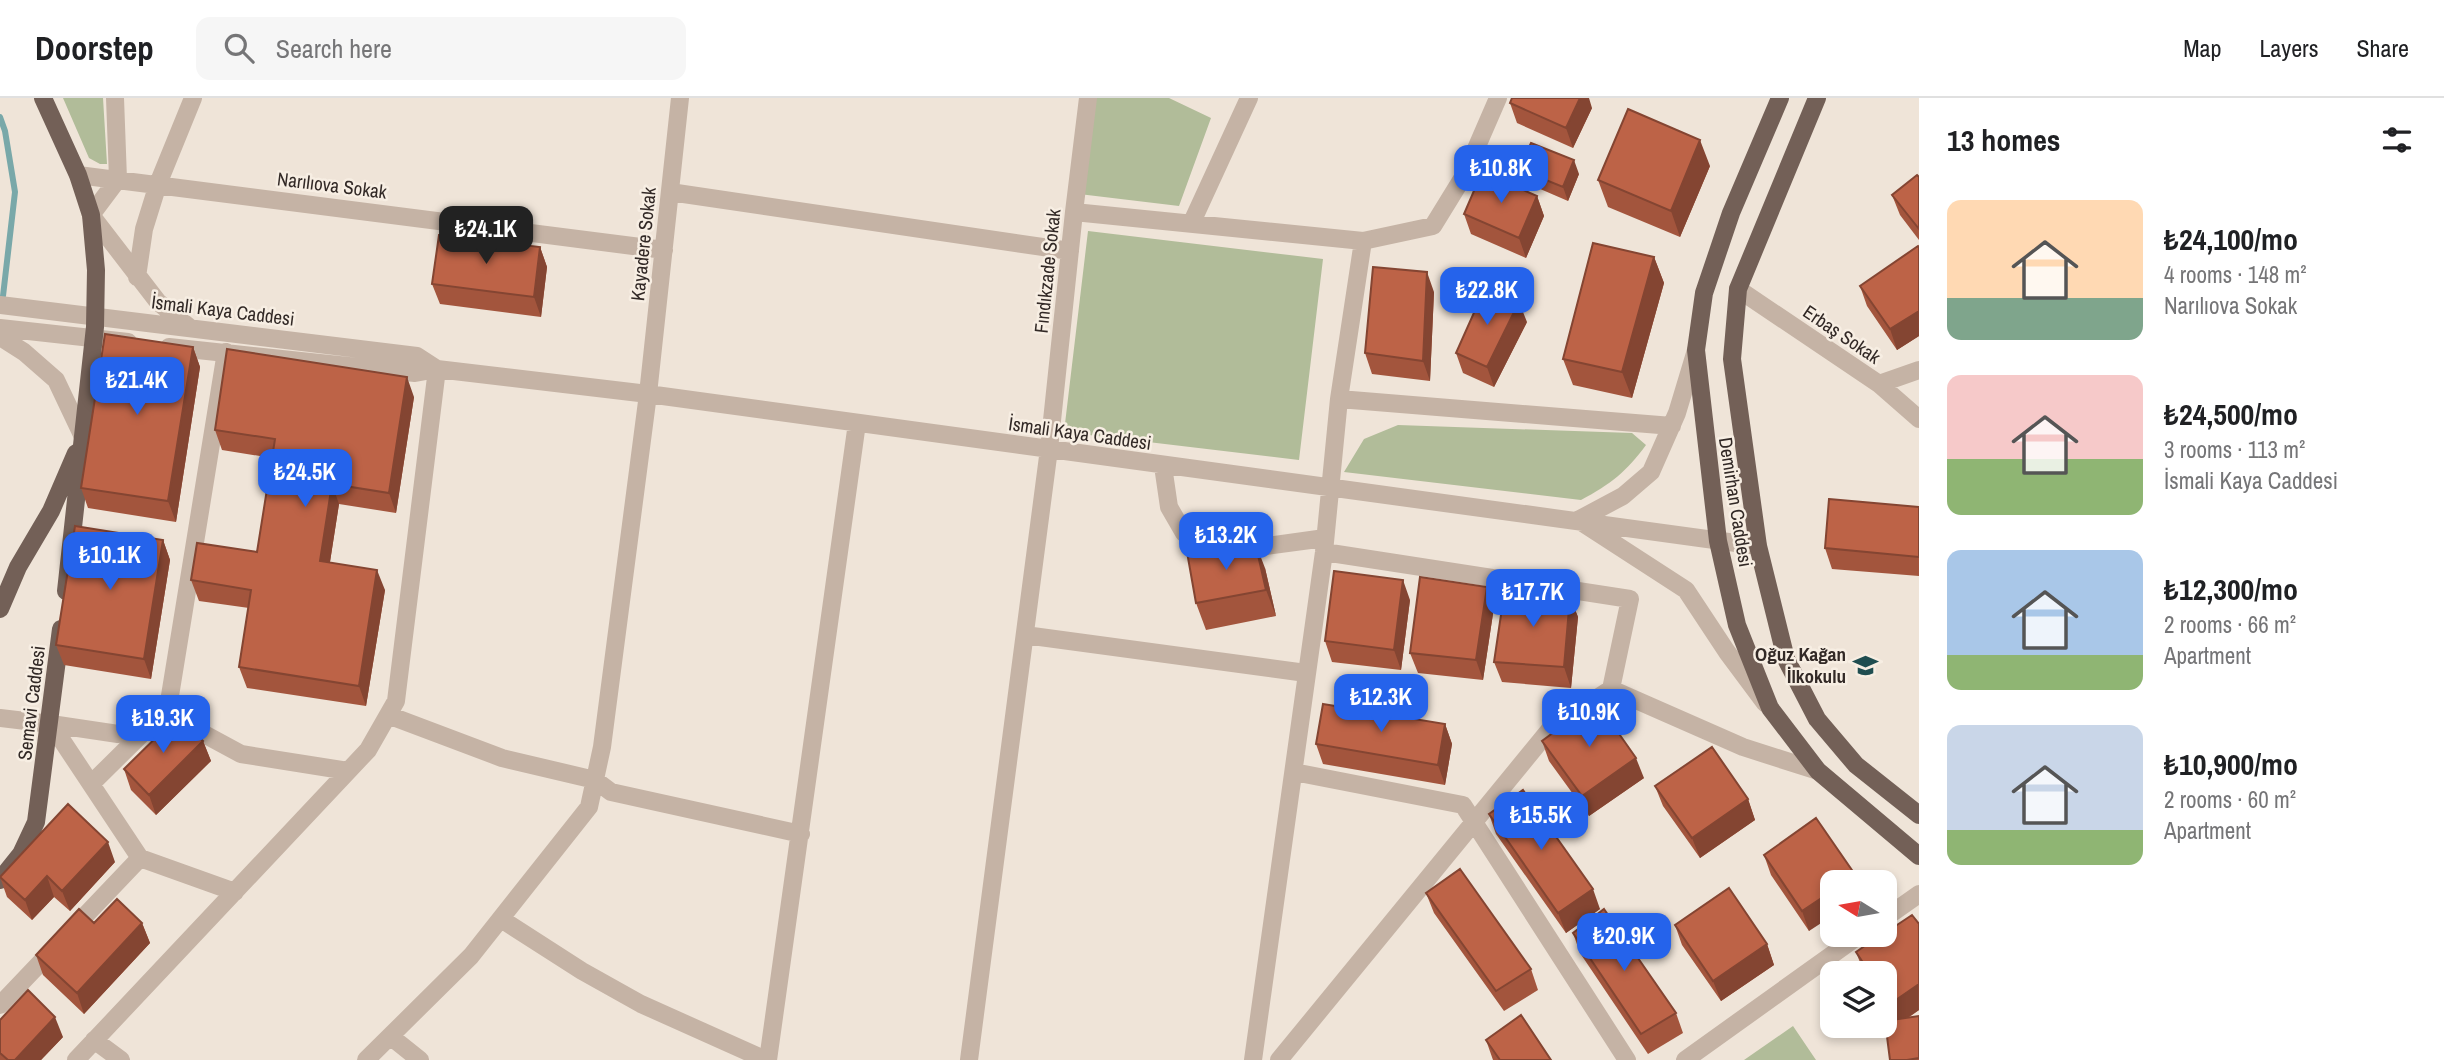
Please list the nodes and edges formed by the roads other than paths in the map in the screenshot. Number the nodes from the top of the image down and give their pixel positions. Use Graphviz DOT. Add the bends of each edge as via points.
graph roads {
  1 [pos="43,98"];
  2 [pos="115,98"];
  3 [pos="193,98"];
  4 [pos="680,98"];
  5 [pos="1088,98"];
  6 [pos="1249,98"];
  7 [pos="1498,98"];
  8 [pos="1780,98"];
  9 [pos="1817,98"];
  10 [pos="78,175"];
  11 [pos="118,179"];
  12 [pos="158,184"];
  13 [pos="670,192"];
  14 [pos="1074,212"];
  15 [pos="91,215"];
  16 [pos="1192,222"];
  17 [pos="1363,241"];
  18 [pos="664,250"];
  19 [pos="1070,251"];
  20 [pos="137,277"];
  21 [pos="1738,289"];
  22 [pos="0,305"];
  23 [pos="95,327"];
  24 [pos="189,327"];
  25 [pos="0,328"];
  26 [pos="0,337"];
  27 [pos="1696,350"];
  28 [pos="226,352"];
  29 [pos="437,369"];
  30 [pos="1919,370"];
  31 [pos="1879,384"];
  32 [pos="648,394"];
  33 [pos="1339,399"];
  34 [pos="1919,419"];
  35 [pos="857,423"];
  36 [pos="1672,426"];
  37 [pos="83,437"];
  38 [pos="1049,449"];
  39 [pos="1163,466"];
  40 [pos="1331,488"];
  41 [pos="1578,520"];
  42 [pos="1718,541"];
  43 [pos="1324,545"];
  44 [pos="1758,546"];
  45 [pos="0,609"];
  46 [pos="1025,635"];
  47 [pos="1306,673"];
  48 [pos="1611,689"];
  49 [pos="168,708"];
  50 [pos="1770,708"];
  51 [pos="388,715"];
  52 [pos="0,718"];
  53 [pos="51,724"];
  54 [pos="150,727"];
  55 [pos="348,771"];
  56 [pos="1818,771"];
  57 [pos="1294,772"];
  58 [pos="595,780"];
  59 [pos="92,784"];
  60 [pos="1919,815"];
  61 [pos="1472,824"];
  62 [pos="801,834"];
  63 [pos="1919,856"];
  64 [pos="139,858"];
  65 [pos="0,880"];
  66 [pos="235,892"];
  67 [pos="1919,894"];
  68 [pos="1897,910"];
  69 [pos="500,919"];
  70 [pos="1843,947"];
  71 [pos="0,1005"];
  72 [pos="390,1036"];
  73 [pos="94,1040"];
  74 [pos="1258,1057"];
  75 [pos="76,1060"];
  76 [pos="121,1060"];
  77 [pos="366,1060"];
  78 [pos="420,1060"];
  79 [pos="767,1060"];
  80 [pos="969,1060"];
  81 [pos="1279,1060"];
  82 [pos="1627,1060"];
  83 [pos="1685,1060"];
  1 -- 10 [label="main road, Semavi Caddesi"];
  2 -- 11 [label="street"];
  3 -- 12 [label="street"];
  4 -- 13 [label="street, Kayadere Sokak"];
  5 -- 14 [label="street, Fındıkzade Sokak"];
  6 -- 16 [label="street"];
  7 -- 17 [label="street" via="1465,174 1433,226"];
  8 -- 27 [label="main road, Demirhan Caddesi" via="1731,213 1704,293"];
  9 -- 21 [label="main road, Demirhan Caddesi"];
  10 -- 11 [label="street, Narılıova Sokak"];
  10 -- 15 [label="main road, Semavi Caddesi"];
  11 -- 12 [label="street, Narılıova Sokak"];
  11 -- 15 [label="street"];
  12 -- 18 [label="street, Narılıova Sokak"];
  12 -- 20 [label="street" via="144,229"];
  13 -- 18 [label="street, Kayadere Sokak"];
  13 -- 19 [label="street"];
  14 -- 16 [label="street"];
  14 -- 19 [label="street, Fındıkzade Sokak"];
  15 -- 20 [label="street"];
  15 -- 23 [label="main road, Semavi Caddesi"];
  16 -- 17 [label="street"];
  17 -- 33 [label="street"];
  18 -- 32 [label="street, Kayadere Sokak"];
  19 -- 38 [label="street, Fındıkzade Sokak"];
  20 -- 24 [label="street"];
  21 -- 31 [label="street, Erbaş Sokak"];
  21 -- 44 [label="main road, Demirhan Caddesi" via="1732,359"];
  22 -- 23 [label="street, İsmali Kaya Caddesi"];
  23 -- 24 [label="street, İsmali Kaya Caddesi"];
  23 -- 25 [label="street, İsmali Kaya Caddesi"];
  23 -- 28 [label="street, İsmali Kaya Caddesi"];
  23 -- 37 [label="main road, Semavi Caddesi"];
  24 -- 29 [label="street, İsmali Kaya Caddesi" via="417,356"];
  26 -- 37 [label="street" via="57,380"];
  27 -- 36 [label="street"];
  27 -- 42 [label="main road, Demirhan Caddesi"];
  28 -- 29 [label="street, İsmali Kaya Caddesi" via="415,373"];
  28 -- 49 [label="street"];
  29 -- 32 [label="street, İsmali Kaya Caddesi"];
  29 -- 51 [label="street" via="396,701"];
  30 -- 31 [label="street"];
  31 -- 34 [label="street, Erbaş Sokak"];
  32 -- 35 [label="street, İsmali Kaya Caddesi"];
  32 -- 58 [label="street, Kayadere Sokak"];
  33 -- 36 [label="street"];
  33 -- 40 [label="street"];
  35 -- 38 [label="street, İsmali Kaya Caddesi"];
  35 -- 62 [label="street"];
  36 -- 41 [label="street" via="1651,472 1623,496"];
  37 -- 45 [label="main road, Semavi Caddesi"];
  37 -- 53 [label="main road, Semavi Caddesi"];
  38 -- 39 [label="street, İsmali Kaya Caddesi"];
  38 -- 46 [label="street, Fındıkzade Sokak"];
  39 -- 40 [label="street, İsmali Kaya Caddesi"];
  39 -- 43 [label="street" via="1169,507 1184,533 1210,548"];
  40 -- 41 [label="street, İsmali Kaya Caddesi"];
  40 -- 43 [label="street"];
  41 -- 42 [label="street, İsmali Kaya Caddesi"];
  41 -- 50 [label="street" via="1686,590"];
  42 -- 44 [label="street, İsmali Kaya Caddesi"];
  42 -- 50 [label="main road, Demirhan Caddesi" via="1737,625"];
  43 -- 47 [label="street"];
  43 -- 48 [label="street" via="1630,599"];
  44 -- 60 [label="main road, Demirhan Caddesi" via="1786,659 1817,719 1856,765"];
  46 -- 47 [label="street"];
  46 -- 80 [label="street, Fındıkzade Sokak"];
  47 -- 57 [label="street"];
  48 -- 56 [label="street" via="1743,747"];
  48 -- 61 [label="street" via="1551,728"];
  49 -- 54 [label="street"];
  49 -- 55 [label="street" via="241,754"];
  50 -- 56 [label="main road, Demirhan Caddesi"];
  51 -- 55 [label="street" via="368,750"];
  51 -- 58 [label="street" via="502,758"];
  52 -- 53 [label="street"];
  53 -- 54 [label="street" via="118,734"];
  53 -- 59 [label="street"];
  53 -- 65 [label="main road, Semavi Caddesi" via="36,822 21,853"];
  54 -- 59 [label="street"];
  55 -- 66 [label="street"];
  56 -- 63 [label="main road, Demirhan Caddesi"];
  57 -- 61 [label="street" via="1462,805"];
  57 -- 74 [label="street"];
  58 -- 62 [label="street" via="611,792"];
  58 -- 69 [label="street, Kayadere Sokak" via="589,807"];
  59 -- 64 [label="street"];
  61 -- 81 [label="street"];
  61 -- 82 [label="street"];
  62 -- 79 [label="street"];
  64 -- 66 [label="street"];
  64 -- 71 [label="street"];
  66 -- 73 [label="street"];
  67 -- 68 [label="street"];
  69 -- 72 [label="street, Kayadere Sokak" via="471,956"];
  69 -- 79 [label="street" via="641,1004"];
  70 -- 83 [label="street"];
  72 -- 77 [label="street, Kayadere Sokak"];
  72 -- 78 [label="street"];
  73 -- 75 [label="street"];
  73 -- 76 [label="street"];
}
